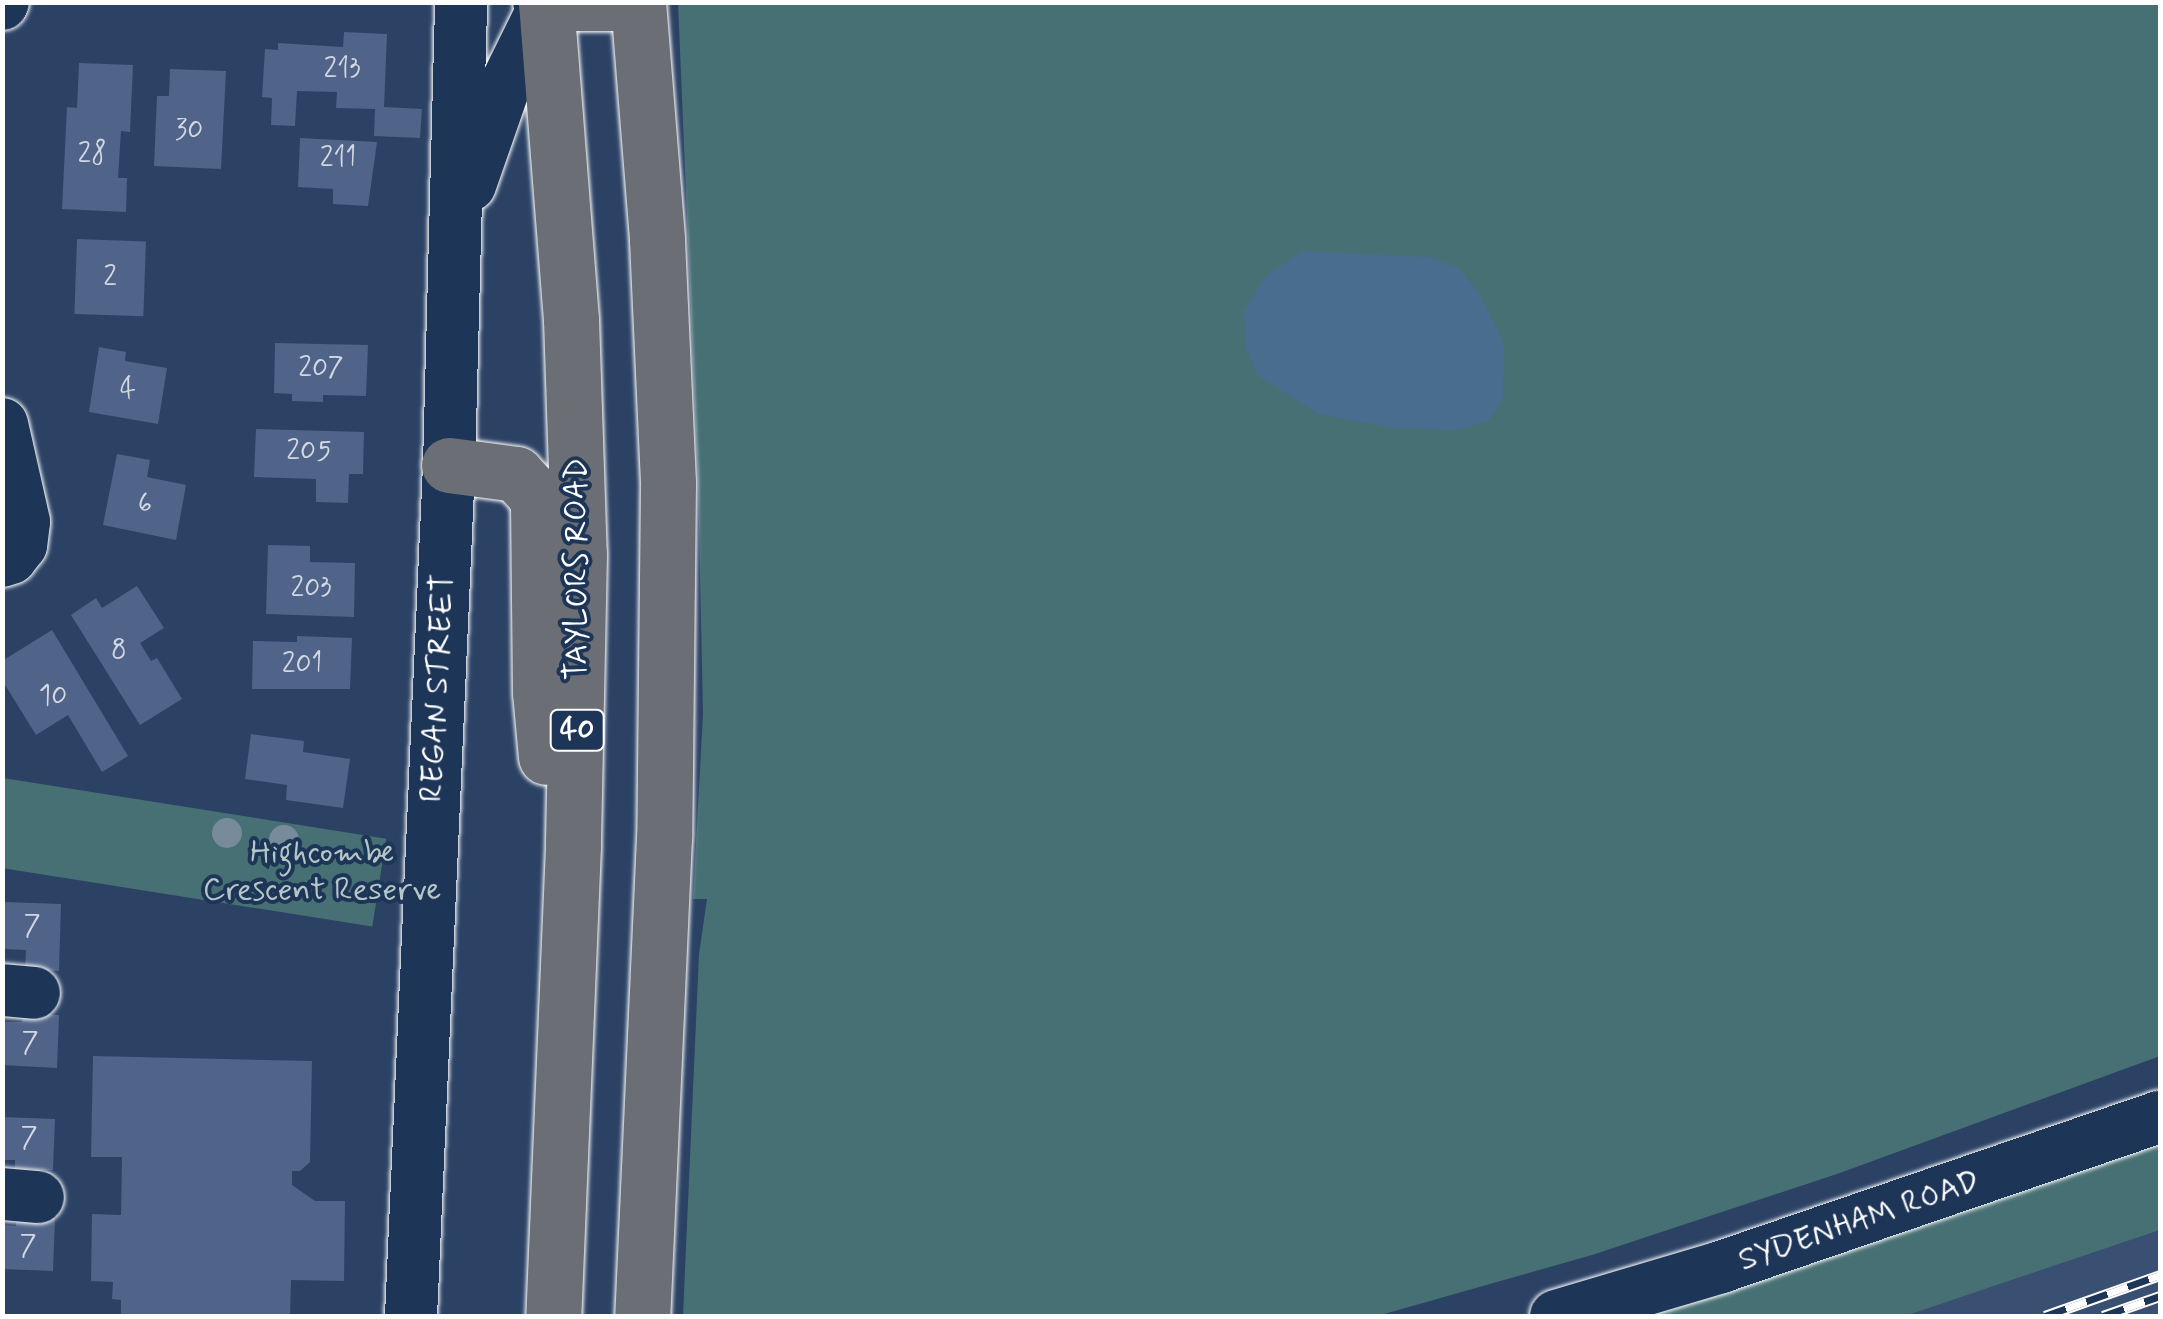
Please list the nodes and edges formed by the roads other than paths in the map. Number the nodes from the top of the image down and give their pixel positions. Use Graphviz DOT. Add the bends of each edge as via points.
graph roads {
  1 [pos="461,2"];
  2 [pos="544,3"];
  3 [pos="638,3"];
  4 [pos="458,240"];
  5 [pos="2,424"];
  6 [pos="449,465"];
  7 [pos="2,561"];
  8 [pos="573,846"];
  9 [pos="2160,1118"];
  10 [pos="411,1316"];
  11 [pos="552,1316"];
  12 [pos="642,1316"];
  13 [pos="1556,1316"];
  1 -- 4 [label="street, REGAN STREET" via="454,144"];
  2 -- 3 [label="main road"];
  2 -- 4 [label="street, REGAN STREET" via="484,140"];
  2 -- 8 [label="main road, TAYLORS ROAD / 40" via="576,428"];
  3 -- 12 [label="main road" via="668,483 663,857"];
  4 -- 6 [label="street, REGAN STREET"];
  5 -- 7 [label="street" via="24,522 21,545"];
  6 -- 8 [label="main road" via="516,474 538,504 543,749"];
  6 -- 10 [label="street, REGAN STREET"];
  8 -- 11 [label="main road, TAYLORS ROAD / 40"];
  9 -- 13 [label="street, SYDENHAM ROAD" via="1740,1261"];
}
